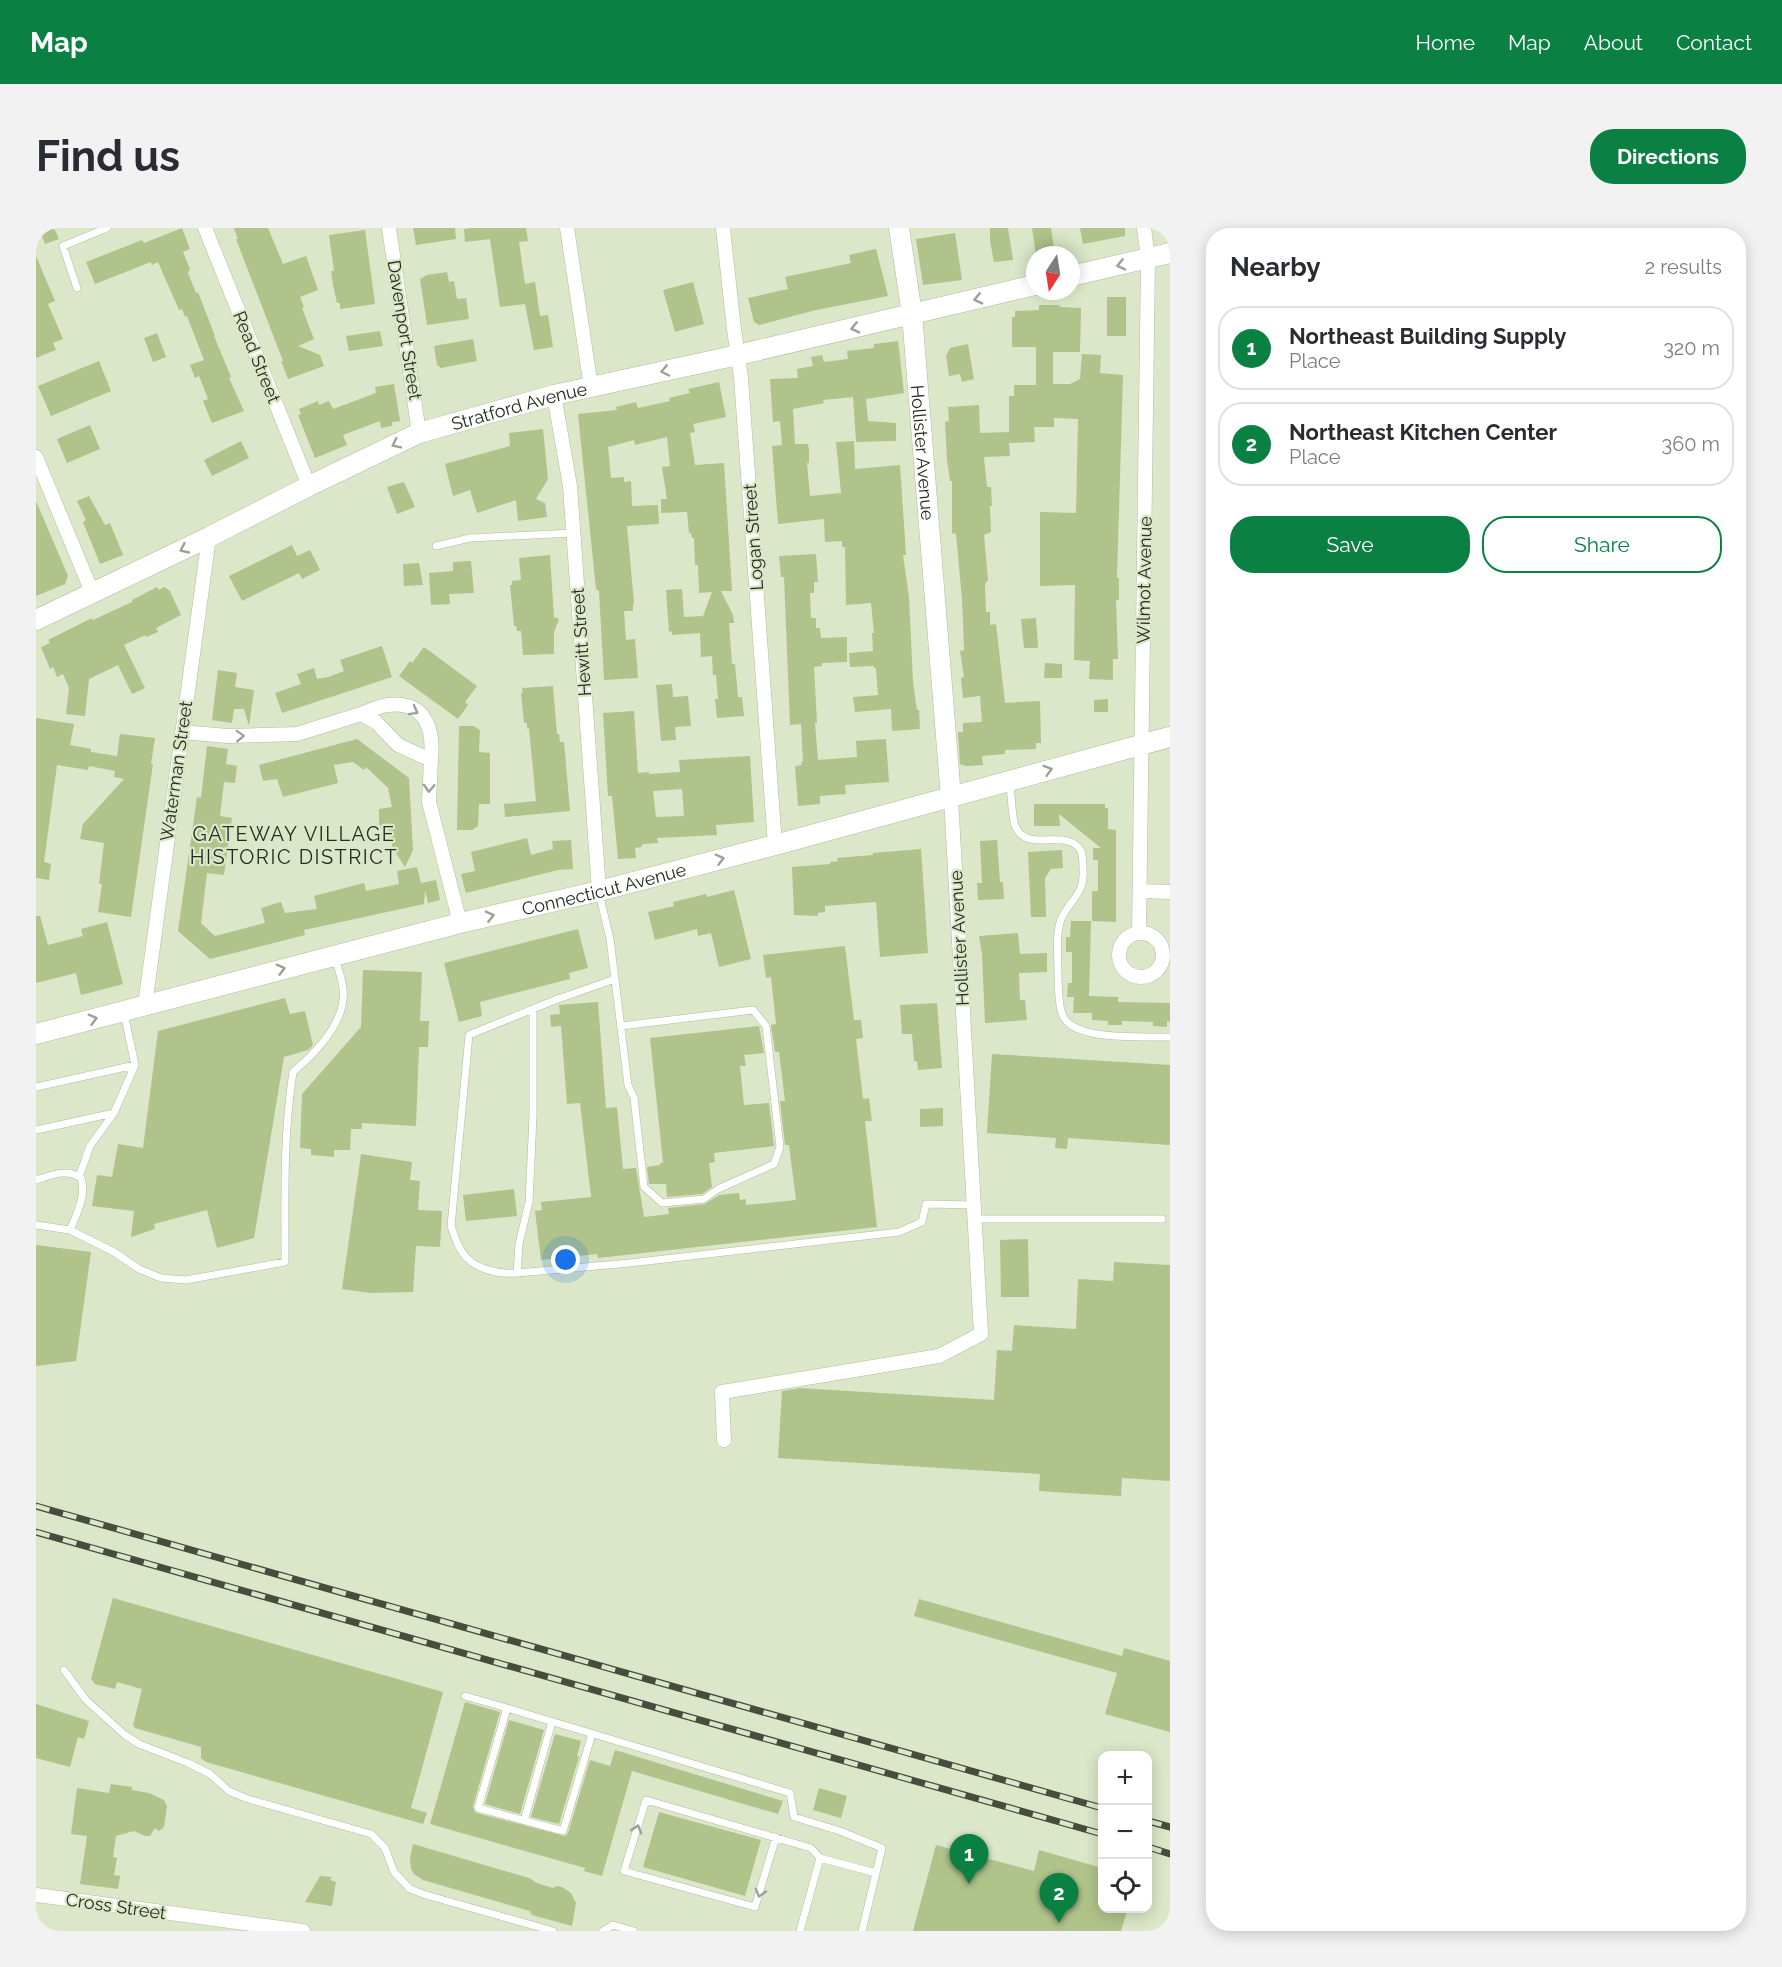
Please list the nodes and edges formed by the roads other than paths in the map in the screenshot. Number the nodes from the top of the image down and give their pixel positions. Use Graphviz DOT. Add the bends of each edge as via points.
graph roads {
  1 [pos="106,228"];
  2 [pos="205,228"];
  3 [pos="389,228"];
  4 [pos="567,228"];
  5 [pos="899,228"];
  6 [pos="1144,228"];
  7 [pos="723,230"];
  8 [pos="1170,253"];
  9 [pos="1148,258"];
  10 [pos="1080,274"];
  11 [pos="1026,287"];
  12 [pos="78,288"];
  13 [pos="912,314"];
  14 [pos="738,355"];
  15 [pos="591,387"];
  16 [pos="554,395"];
  17 [pos="419,433"];
  18 [pos="36,457"];
  19 [pos="309,486"];
  20 [pos="573,533"];
  21 [pos="209,537"];
  22 [pos="436,546"];
  23 [pos="92,592"];
  24 [pos="36,620"];
  25 [pos="361,714"];
  26 [pos="182,732"];
  27 [pos="1170,737"];
  28 [pos="1142,744"];
  29 [pos="431,760"];
  30 [pos="1010,781"];
  31 [pos="951,798"];
  32 [pos="776,845"];
  33 [pos="599,891"];
  34 [pos="1140,891"];
  35 [pos="1170,892"];
  36 [pos="460,922"];
  37 [pos="1139,933"];
  38 [pos="335,956"];
  39 [pos="615,979"];
  40 [pos="145,1005"];
  41 [pos="533,1009"];
  42 [pos="124,1011"];
  43 [pos="621,1026"];
  44 [pos="36,1034"];
  45 [pos="1170,1037"];
  46 [pos="135,1065"];
  47 [pos="36,1087"];
  48 [pos="114,1113"];
  49 [pos="36,1130"];
  50 [pos="79,1177"];
  51 [pos="36,1180"];
  52 [pos="975,1212"];
  53 [pos="1162,1220"];
  54 [pos="36,1225"];
  55 [pos="70,1230"];
  56 [pos="517,1273"];
  57 [pos="724,1440"];
  58 [pos="64,1670"];
  59 [pos="465,1696"];
  60 [pos="507,1708"];
  61 [pos="552,1722"];
  62 [pos="592,1734"];
  63 [pos="525,1821"];
  64 [pos="776,1837"];
  65 [pos="820,1858"];
  66 [pos="876,1873"];
  67 [pos="36,1895"];
  68 [pos="194,1924"];
  69 [pos="303,1931"];
  70 [pos="553,1931"];
  71 [pos="603,1931"];
  72 [pos="634,1931"];
  73 [pos="800,1931"];
  74 [pos="862,1931"];
  1 -- 12 [label="lane" via="63,246"];
  2 -- 19 [label="street, Read Street"];
  3 -- 17 [label="street, Davenport Street"];
  4 -- 15 [label="street"];
  5 -- 13 [label="main road, Hollister Avenue"];
  6 -- 9 [label="street, Wilmot Avenue"];
  7 -- 14 [label="street, Logan Street"];
  8 -- 9 [label="main road"];
  9 -- 10 [label="main road, one-way"];
  9 -- 28 [label="street, Wilmot Avenue"];
  11 -- 13 [label="main road, Stratford Avenue, one-way"];
  13 -- 14 [label="main road, Stratford Avenue, one-way"];
  13 -- 31 [label="main road, Hollister Avenue"];
  14 -- 15 [label="main road, Stratford Avenue, one-way"];
  14 -- 32 [label="street, Logan Street"];
  15 -- 16 [label="main road, Stratford Avenue"];
  16 -- 17 [label="main road, Stratford Avenue"];
  16 -- 20 [label="street, Hewitt Street" via="570,486"];
  17 -- 19 [label="main road, Stratford Avenue, one-way"];
  18 -- 23 [label="street"];
  19 -- 21 [label="main road, Stratford Avenue"];
  20 -- 22 [label="lane" via="470,538"];
  20 -- 33 [label="street, Hewitt Street"];
  21 -- 23 [label="main road, Stratford Avenue, one-way"];
  21 -- 26 [label="street, Waterman Street"];
  23 -- 24 [label="main road, Stratford Avenue"];
  26 -- 25 [label="street, one-way" via="227,736 297,734"];
  25 -- 29 [label="street" via="376,722 398,745"];
  25 -- 29 [label="street, one-way" via="386,705 415,709 430,729"];
  26 -- 40 [label="street, Waterman Street"];
  27 -- 28 [label="main road, Connecticut Avenue"];
  30 -- 28 [label="main road, Connecticut Avenue, one-way"];
  28 -- 34 [label="street, Wilmot Avenue"];
  29 -- 36 [label="street, one-way" via="429,802"];
  30 -- 31 [label="main road, Connecticut Avenue"];
  30 -- 45 [label="lane" via="1016,828 1024,838 1062,840 1081,851 1084,882 1061,919 1058,940 1062,1016 1070,1026 1087,1033"];
  31 -- 32 [label="main road, Connecticut Avenue"];
  31 -- 52 [label="street, Hollister Avenue"];
  33 -- 32 [label="main road, Connecticut Avenue, one-way"];
  36 -- 33 [label="main road, Connecticut Avenue, one-way"];
  33 -- 39 [label="lane"];
  34 -- 35 [label="street"];
  34 -- 37 [label="street, Wilmot Avenue"];
  36 -- 38 [label="main road, Connecticut Avenue"];
  40 -- 38 [label="main road, Connecticut Avenue, one-way"];
  38 -- 55 [label="lane" via="344,1001 317,1053 293,1072 285,1167 285,1262 186,1280 161,1278"];
  39 -- 41 [label="lane"];
  39 -- 43 [label="lane"];
  40 -- 42 [label="main road, Connecticut Avenue"];
  41 -- 56 [label="lane" via="529,1202"];
  41 -- 56 [label="lane" via="470,1035 451,1226 462,1254 476,1265 502,1274"];
  44 -- 42 [label="main road, Connecticut Avenue, one-way"];
  42 -- 46 [label="lane"];
  43 -- 43 [label="lane" via="644,1187 662,1203 704,1198 774,1164 780,1147 766,1026 753,1010"];
  46 -- 47 [label="lane"];
  46 -- 48 [label="lane"];
  48 -- 49 [label="lane"];
  48 -- 50 [label="lane" via="90,1146"];
  50 -- 51 [label="lane" via="59,1173"];
  50 -- 55 [label="lane" via="83,1190"];
  52 -- 53 [label="lane"];
  52 -- 56 [label="lane" via="926,1204 922,1222 899,1232"];
  52 -- 57 [label="street, Hollister Avenue" via="981,1334 939,1356 722,1392"];
  54 -- 55 [label="lane"];
  58 -- 70 [label="lane" via="86,1700 139,1744 210,1774 229,1791 245,1798 370,1834 385,1848 394,1872 410,1889"];
  59 -- 60 [label="lane"];
  60 -- 61 [label="lane"];
  60 -- 63 [label="lane" via="478,1808"];
  61 -- 62 [label="lane"];
  61 -- 63 [label="lane"];
  62 -- 63 [label="lane" via="563,1831"];
  62 -- 66 [label="lane" via="790,1793 794,1817 882,1848"];
  64 -- 64 [label="lane, one-way" via="755,1907 624,1871 646,1800"];
  64 -- 65 [label="lane" via="811,1848"];
  65 -- 66 [label="lane"];
  65 -- 73 [label="lane"];
  66 -- 74 [label="lane"];
  67 -- 68 [label="street, Cross Street"];
  68 -- 69 [label="street, Cross Street"];
  71 -- 72 [label="lane" via="614,1925"];
}
